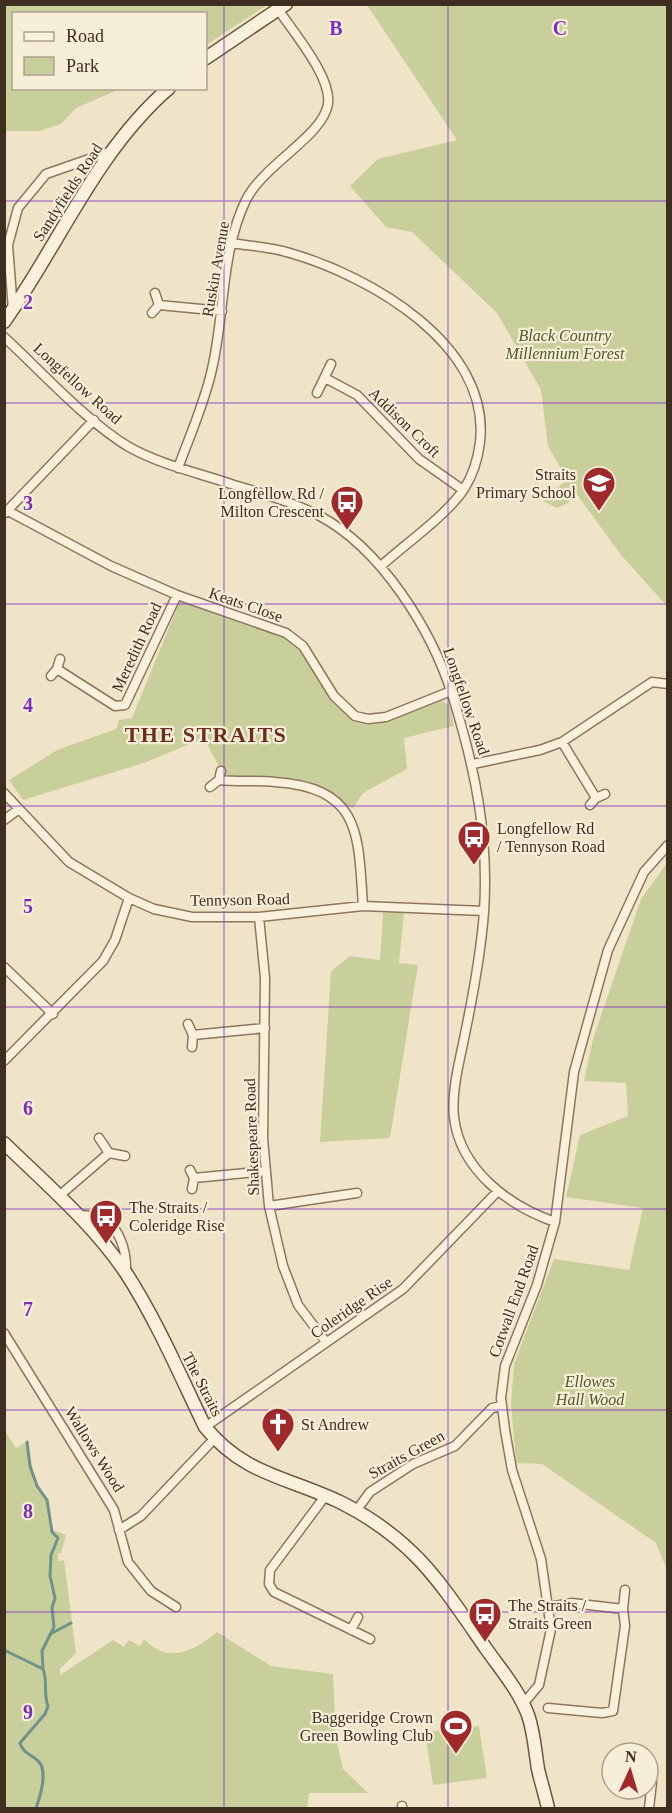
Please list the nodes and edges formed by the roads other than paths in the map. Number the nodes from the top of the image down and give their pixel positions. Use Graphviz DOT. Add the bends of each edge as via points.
graph roads {
  1 [pos="282,7"];
  2 [pos="207,57"];
  3 [pos="167,90"];
  4 [pos="113,151"];
  5 [pos="231,243"];
  6 [pos="155,293"];
  7 [pos="159,305"];
  8 [pos="13,310"];
  9 [pos="222,311"];
  10 [pos="152,313"];
  11 [pos="4,322"];
  12 [pos="4,337"];
  13 [pos="331,364"];
  14 [pos="325,378"];
  15 [pos="317,393"];
  16 [pos="94,420"];
  17 [pos="178,468"];
  18 [pos="464,490"];
  19 [pos="6,512"];
  20 [pos="381,566"];
  21 [pos="177,595"];
  22 [pos="60,659"];
  23 [pos="668,684"];
  24 [pos="451,691"];
  25 [pos="562,742"];
  26 [pos="473,764"];
  27 [pos="210,787"];
  28 [pos="4,793"];
  29 [pos="606,794"];
  30 [pos="19,809"];
  31 [pos="4,820"];
  32 [pos="668,845"];
  33 [pos="129,898"];
  34 [pos="363,906"];
  35 [pos="484,911"];
  36 [pos="259,917"];
  37 [pos="4,968"];
  38 [pos="52,1014"];
  39 [pos="188,1024"];
  40 [pos="265,1028"];
  41 [pos="193,1035"];
  42 [pos="192,1047"];
  43 [pos="4,1061"];
  44 [pos="99,1138"];
  45 [pos="4,1143"];
  46 [pos="110,1153"];
  47 [pos="125,1156"];
  48 [pos="266,1171"];
  49 [pos="192,1189"];
  50 [pos="497,1192"];
  51 [pos="357,1193"];
  52 [pos="59,1196"];
  53 [pos="268,1206"];
  54 [pos="78,1215"];
  55 [pos="555,1222"];
  56 [pos="126,1274"];
  57 [pos="4,1333"];
  58 [pos="327,1342"];
  59 [pos="501,1406"];
  60 [pos="205,1427"];
  61 [pos="215,1438"];
  62 [pos="326,1495"];
  63 [pos="356,1510"];
  64 [pos="119,1530"];
  65 [pos="625,1590"];
  66 [pos="176,1607"];
  67 [pos="549,1607"];
  68 [pos="623,1609"];
  69 [pos="358,1617"];
  70 [pos="351,1630"];
  71 [pos="370,1639"];
  72 [pos="523,1704"];
  73 [pos="548,1708"];
  74 [pos="548,1809"];
  1 -- 2 [label="street"];
  1 -- 5 [label="street, Ruskin Avenue" via="325,81 328,105 316,130 260,178 247,197"];
  3 -- 4 [label="street, Sandyfields Road"];
  4 -- 8 [label="street, Sandyfields Road"];
  4 -- 8 [label="street" via="46,174 18,208 8,245"];
  5 -- 9 [label="street, Ruskin Avenue"];
  5 -- 18 [label="street" via="288,252 362,282 393,300 444,344 476,391 483,423 477,460"];
  6 -- 7 [label="street"];
  7 -- 9 [label="street"];
  7 -- 10 [label="street"];
  8 -- 11 [label="street, Sandyfields Road"];
  9 -- 17 [label="street, Ruskin Avenue" via="212,370"];
  12 -- 16 [label="street, Longfellow Road"];
  13 -- 14 [label="street"];
  14 -- 15 [label="street"];
  14 -- 18 [label="street, Addison Croft" via="357,395 419,459"];
  16 -- 17 [label="street, Longfellow Road" via="127,446"];
  16 -- 19 [label="street"];
  17 -- 20 [label="street, Longfellow Road" via="318,516"];
  18 -- 20 [label="street"];
  19 -- 21 [label="street, Keats Close"];
  20 -- 24 [label="street, Longfellow Road" via="435,650"];
  21 -- 22 [label="street, Meredith Road" via="125,705 115,706 54,673"];
  21 -- 24 [label="street, Keats Close" via="295,639 334,696 355,716 386,717"];
  23 -- 25 [label="street" via="652,682"];
  24 -- 26 [label="street, Longfellow Road"];
  25 -- 26 [label="street"];
  25 -- 29 [label="street" via="593,801"];
  26 -- 35 [label="street, Longfellow Road" via="482,809"];
  27 -- 34 [label="street" via="220,775 315,788 336,801 355,831"];
  28 -- 30 [label="street, Tennyson Road"];
  30 -- 31 [label="street"];
  30 -- 33 [label="street, Tennyson Road" via="69,862"];
  32 -- 55 [label="street, Cotwall End Road" via="644,873 627,905 608,950 582,1034"];
  33 -- 36 [label="street, Tennyson Road" via="154,909 192,917"];
  33 -- 38 [label="street" via="109,953"];
  34 -- 35 [label="street, Tennyson Road"];
  34 -- 36 [label="street, Tennyson Road"];
  35 -- 50 [label="street, Longfellow Road" via="454,1116 464,1149"];
  36 -- 40 [label="street, Shakespeare Road"];
  37 -- 38 [label="street"];
  38 -- 43 [label="street"];
  39 -- 41 [label="street"];
  40 -- 41 [label="street"];
  40 -- 48 [label="street, Shakespeare Road"];
  41 -- 42 [label="street"];
  44 -- 46 [label="street"];
  45 -- 52 [label="street, The Straits"];
  46 -- 47 [label="street"];
  46 -- 52 [label="street"];
  48 -- 49 [label="street" via="192,1174"];
  48 -- 53 [label="street, Shakespeare Road"];
  50 -- 55 [label="street, Longfellow Road" via="533,1215"];
  50 -- 58 [label="street, Coleridge Rise" via="403,1289"];
  51 -- 53 [label="street"];
  52 -- 54 [label="street, The Straits"];
  53 -- 58 [label="street, Shakespeare Road" via="298,1305"];
  54 -- 56 [label="street, The Straits"];
  54 -- 56 [label="street" via="97,1216 108,1223 124,1247"];
  55 -- 59 [label="street, Cotwall End Road" via="537,1285 505,1366"];
  56 -- 60 [label="street, The Straits"];
  57 -- 64 [label="street, Wallows Wood" via="114,1510"];
  58 -- 60 [label="street, Coleridge Rise"];
  59 -- 63 [label="street, Straits Green" via="492,1408 454,1446 413,1464 370,1492"];
  59 -- 67 [label="street, Cotwall End Road" via="512,1470 541,1559"];
  60 -- 61 [label="street, The Straits"];
  61 -- 62 [label="street, The Straits" via="235,1457 262,1472"];
  61 -- 64 [label="street" via="141,1516"];
  62 -- 63 [label="street, The Straits"];
  62 -- 70 [label="street" via="270,1570 269,1584 274,1592"];
  63 -- 72 [label="street, The Straits" via="401,1540 434,1574"];
  64 -- 66 [label="street, Wallows Wood" via="128,1562 152,1591"];
  65 -- 68 [label="street"];
  67 -- 68 [label="street" via="572,1603"];
  67 -- 72 [label="street, Cotwall End Road" via="544,1671 539,1685"];
  68 -- 73 [label="street" via="625,1626 613,1711"];
  69 -- 70 [label="street"];
  70 -- 71 [label="street"];
  72 -- 74 [label="street, The Straits" via="531,1724"];
}
